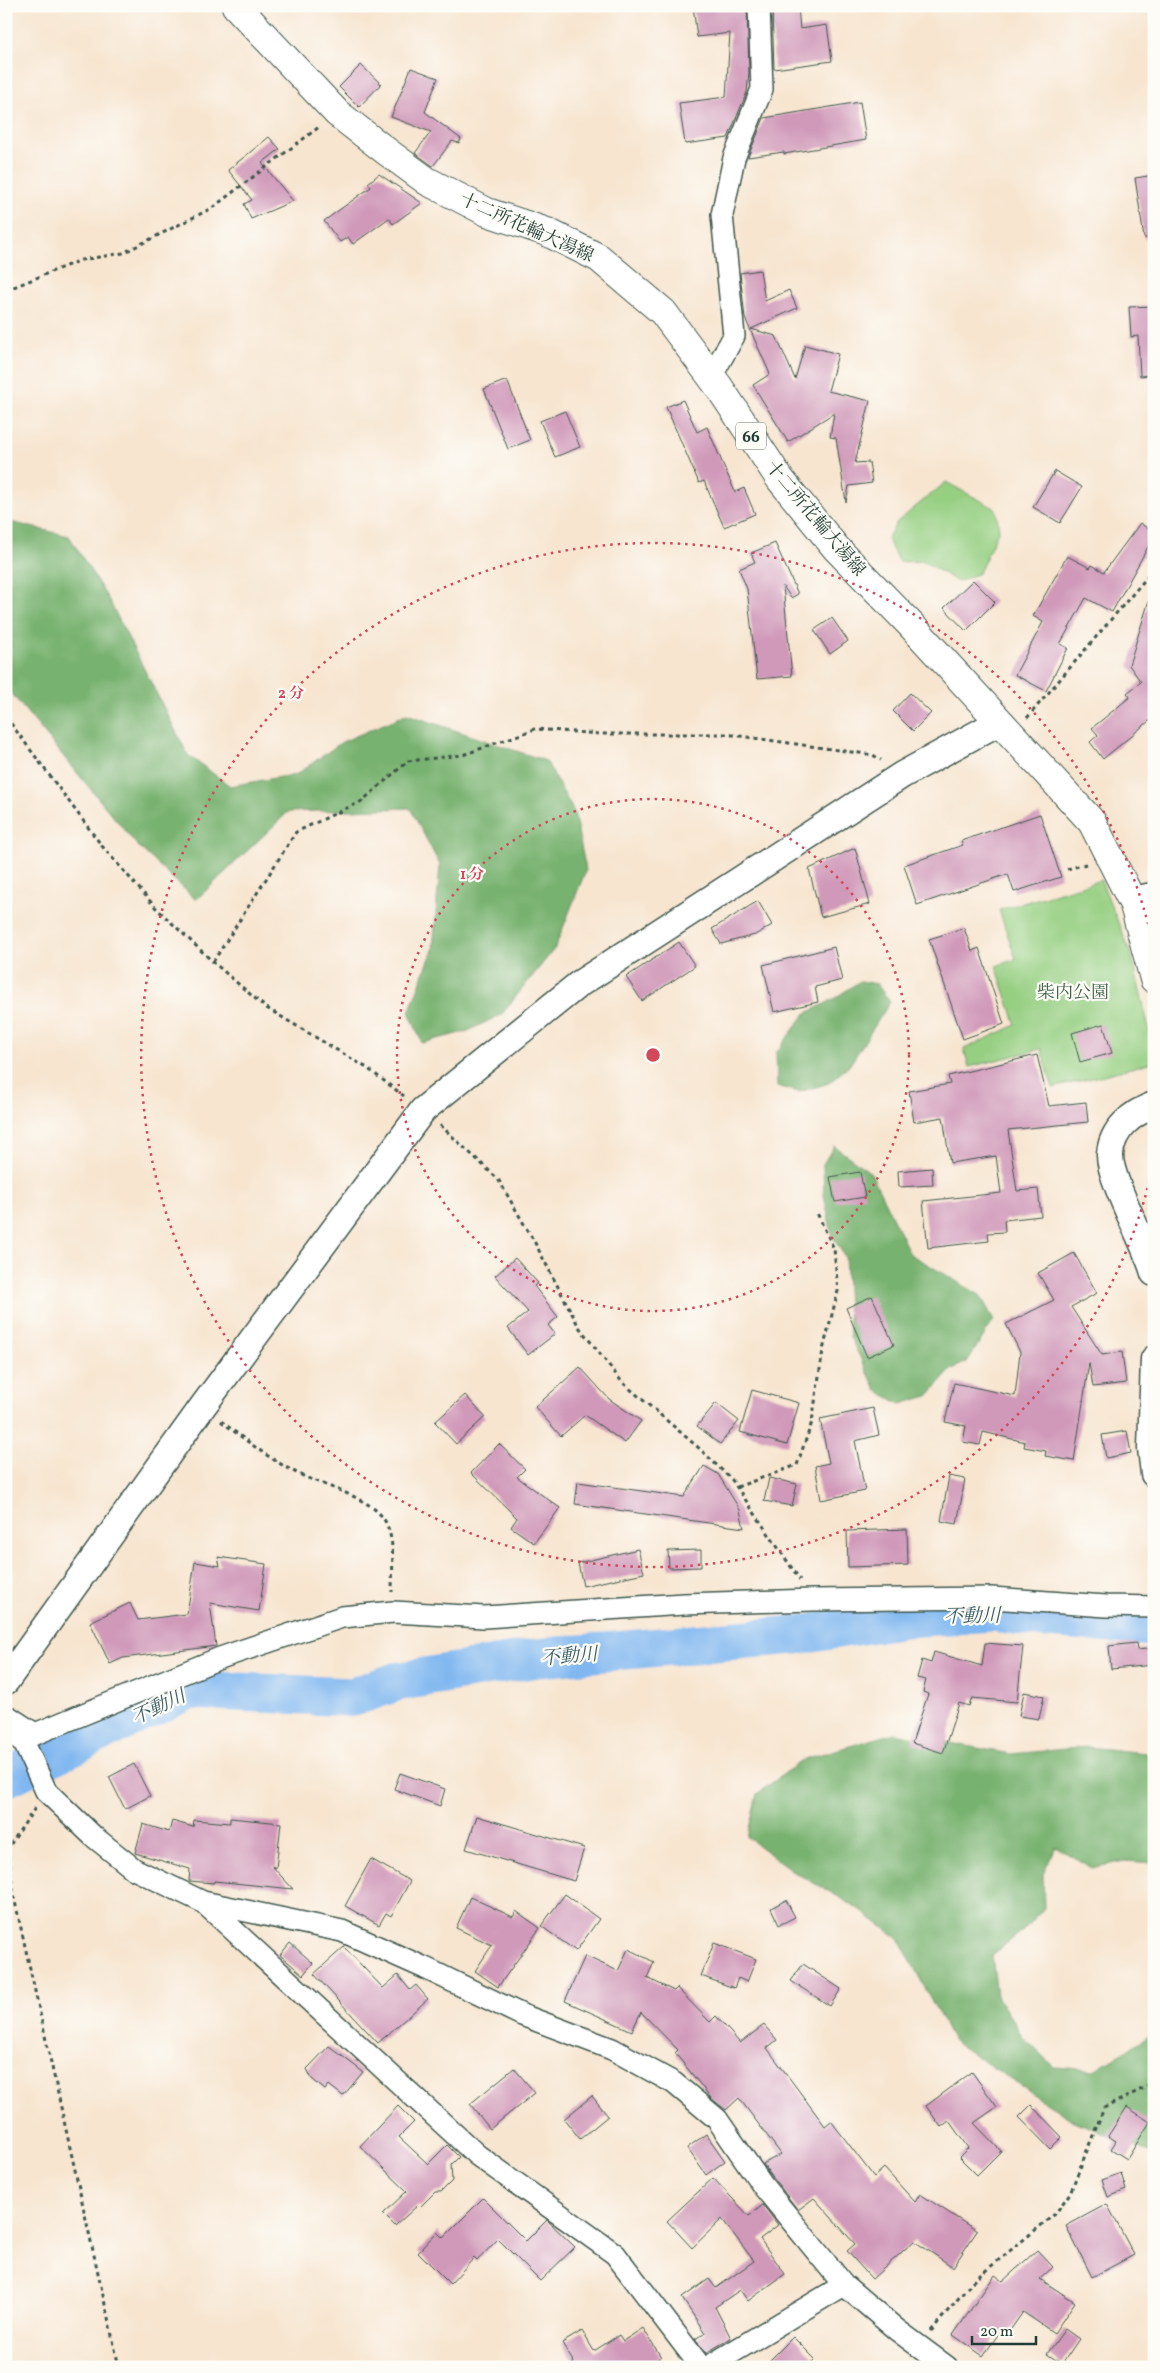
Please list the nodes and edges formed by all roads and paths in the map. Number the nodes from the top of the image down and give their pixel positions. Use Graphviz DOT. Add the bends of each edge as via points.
graph roads {
  1 [pos="236,6"];
  2 [pos="759,6"];
  3 [pos="337,113"];
  4 [pos="6,290"];
  5 [pos="711,377"];
  6 [pos="1154,569"];
  7 [pos="6,716"];
  8 [pos="1006,729"];
  9 [pos="902,775"];
  10 [pos="1142,896"];
  11 [pos="213,962"];
  12 [pos="1154,979"];
  13 [pos="1154,1105"];
  14 [pos="423,1110"];
  15 [pos="817,1213"];
  16 [pos="1154,1273"];
  17 [pos="1154,1359"];
  18 [pos="203,1406"];
  19 [pos="1152,1448"];
  20 [pos="1154,1474"];
  21 [pos="737,1487"];
  22 [pos="813,1600"];
  23 [pos="1154,1607"];
  24 [pos="393,1612"];
  25 [pos="6,1682"];
  26 [pos="6,1714"];
  27 [pos="6,1723"];
  28 [pos="46,1790"];
  29 [pos="203,1902"];
  30 [pos="1154,2083"];
  31 [pos="844,2285"];
  32 [pos="915,2344"];
  33 [pos="119,2367"];
  34 [pos="701,2367"];
  35 [pos="708,2367"];
  36 [pos="947,2367"];
  1 -- 3 [label="main road, 十二所花輪大湯線 / 66"];
  2 -- 5 [label="street" via="762,89 734,158 722,215 734,336"];
  3 -- 4 [label="path" via="212,208 123,253 81,260"];
  3 -- 5 [label="main road, 十二所花輪大湯線 / 66" via="427,181 487,212 547,232 599,258 663,312"];
  5 -- 8 [label="main road, 十二所花輪大湯線 / 66" via="780,479 836,548"];
  6 -- 8 [label="path"];
  7 -- 11 [label="path" via="102,846 157,909"];
  8 -- 9 [label="street"];
  8 -- 10 [label="main road, 十二所花輪大湯線 / 66" via="1092,822"];
  9 -- 11 [label="path" via="872,755 726,734 600,734 535,729 463,754 408,761 362,801 296,832"];
  9 -- 14 [label="street" via="579,984"];
  10 -- 12 [label="main road, 十二所花輪大湯線 / 66"];
  11 -- 14 [label="path" via="265,1007 367,1068"];
  13 -- 16 [label="street" via="1131,1117 1117,1132 1110,1154 1116,1180"];
  14 -- 18 [label="street"];
  14 -- 21 [label="path" via="498,1179 536,1243 579,1327 622,1382"];
  15 -- 21 [label="path" via="834,1249 838,1291 823,1350 812,1422 797,1465"];
  17 -- 19 [label="street"];
  18 -- 24 [label="path" via="249,1443 293,1471 370,1506 384,1519 392,1537"];
  18 -- 25 [label="street"];
  19 -- 20 [label="street"];
  21 -- 22 [label="path"];
  22 -- 23 [label="street" via="992,1598"];
  22 -- 24 [label="street" via="684,1604 484,1617"];
  24 -- 26 [label="street" via="342,1617 220,1658 35,1734"];
  27 -- 28 [label="street" via="25,1746"];
  28 -- 29 [label="street" via="93,1836 134,1869"];
  28 -- 33 [label="path" via="8,1848 14,1897"];
  29 -- 31 [label="street" via="342,1931 522,2015 612,2049 674,2083 717,2119 763,2186"];
  29 -- 34 [label="street" via="477,2155 615,2254"];
  30 -- 32 [label="path" via="1104,2108 1070,2193 1055,2214 973,2281 936,2328"];
  31 -- 32 [label="street"];
  31 -- 35 [label="street"];
  32 -- 36 [label="street"];
}
